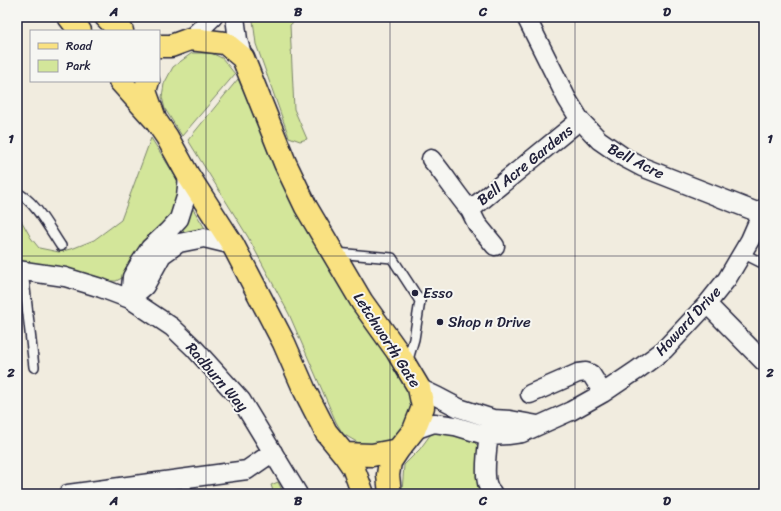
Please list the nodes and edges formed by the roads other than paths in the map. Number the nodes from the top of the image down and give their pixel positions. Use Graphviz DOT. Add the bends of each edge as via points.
graph roads {
  1 [pos="69,17"];
  2 [pos="106,17"];
  3 [pos="213,17"];
  4 [pos="235,17"];
  5 [pos="528,18"];
  6 [pos="79,30"];
  7 [pos="121,30"];
  8 [pos="170,48"];
  9 [pos="243,58"];
  10 [pos="121,82"];
  11 [pos="148,82"];
  12 [pos="580,120"];
  13 [pos="156,121"];
  14 [pos="431,159"];
  15 [pos="188,175"];
  16 [pos="17,193"];
  17 [pos="470,210"];
  18 [pos="763,211"];
  19 [pos="233,245"];
  20 [pos="61,246"];
  21 [pos="495,246"];
  22 [pos="332,253"];
  23 [pos="742,253"];
  24 [pos="764,264"];
  25 [pos="20,270"];
  26 [pos="130,299"];
  27 [pos="707,304"];
  28 [pos="764,362"];
  29 [pos="406,366"];
  30 [pos="34,367"];
  31 [pos="419,388"];
  32 [pos="603,393"];
  33 [pos="530,394"];
  34 [pos="493,419"];
  35 [pos="538,425"];
  36 [pos="414,430"];
  37 [pos="488,436"];
  38 [pos="398,450"];
  39 [pos="273,452"];
  40 [pos="344,454"];
  41 [pos="186,486"];
  42 [pos="68,494"];
  43 [pos="298,494"];
  44 [pos="363,494"];
  45 [pos="390,494"];
  46 [pos="493,494"];
  1 -- 6 [label="main road"];
  2 -- 7 [label="main road"];
  3 -- 8 [label="street"];
  4 -- 9 [label="street"];
  5 -- 12 [label="street, Bell Acre" via="567,99"];
  8 -- 9 [label="main road, Letchworth Gate" via="225,43"];
  9 -- 22 [label="main road, Letchworth Gate" via="285,163"];
  10 -- 13 [label="main road"];
  11 -- 13 [label="main road" via="145,91"];
  12 -- 17 [label="street, Bell Acre Gardens"];
  12 -- 18 [label="street, Bell Acre" via="599,140 642,167"];
  13 -- 15 [label="main road"];
  14 -- 17 [label="street, Bell Acre Gardens"];
  15 -- 19 [label="main road"];
  15 -- 26 [label="street" via="186,197 179,219 150,248 140,263 132,277"];
  16 -- 20 [label="lane" via="35,207"];
  17 -- 21 [label="street, Bell Acre Gardens" via="477,224"];
  18 -- 23 [label="street, Howard Drive"];
  19 -- 26 [label="street" via="204,238 179,243 162,255 145,286"];
  19 -- 40 [label="main road" via="284,342 326,432"];
  22 -- 29 [label="main road, Letchworth Gate"];
  22 -- 29 [label="lane" via="392,258 420,301"];
  23 -- 24 [label="lane"];
  23 -- 27 [label="street, Howard Drive"];
  25 -- 26 [label="street, Radburn Way" via="65,277"];
  25 -- 30 [label="lane"];
  26 -- 39 [label="street, Radburn Way" via="172,327 194,348 241,400"];
  27 -- 28 [label="street"];
  27 -- 32 [label="street, Howard Drive" via="664,350"];
  29 -- 31 [label="main road, Letchworth Gate"];
  31 -- 34 [label="street" via="459,408"];
  31 -- 36 [label="main road, Letchworth Gate" via="423,407"];
  32 -- 33 [label="street" via="591,374 586,372"];
  32 -- 35 [label="street, Howard Drive"];
  34 -- 35 [label="street"];
  34 -- 37 [label="street"];
  35 -- 37 [label="street, Howard Drive" via="522,433"];
  36 -- 37 [label="street, Howard Drive" via="434,423"];
  36 -- 38 [label="main road, Letchworth Gate"];
  37 -- 46 [label="street" via="486,474 487,485"];
  38 -- 40 [label="main road" via="372,455"];
  38 -- 45 [label="main road, Letchworth Gate" via="390,462"];
  39 -- 41 [label="street" via="247,470"];
  39 -- 43 [label="street, Radburn Way"];
  40 -- 44 [label="main road" via="353,467"];
  41 -- 42 [label="street"];
}
